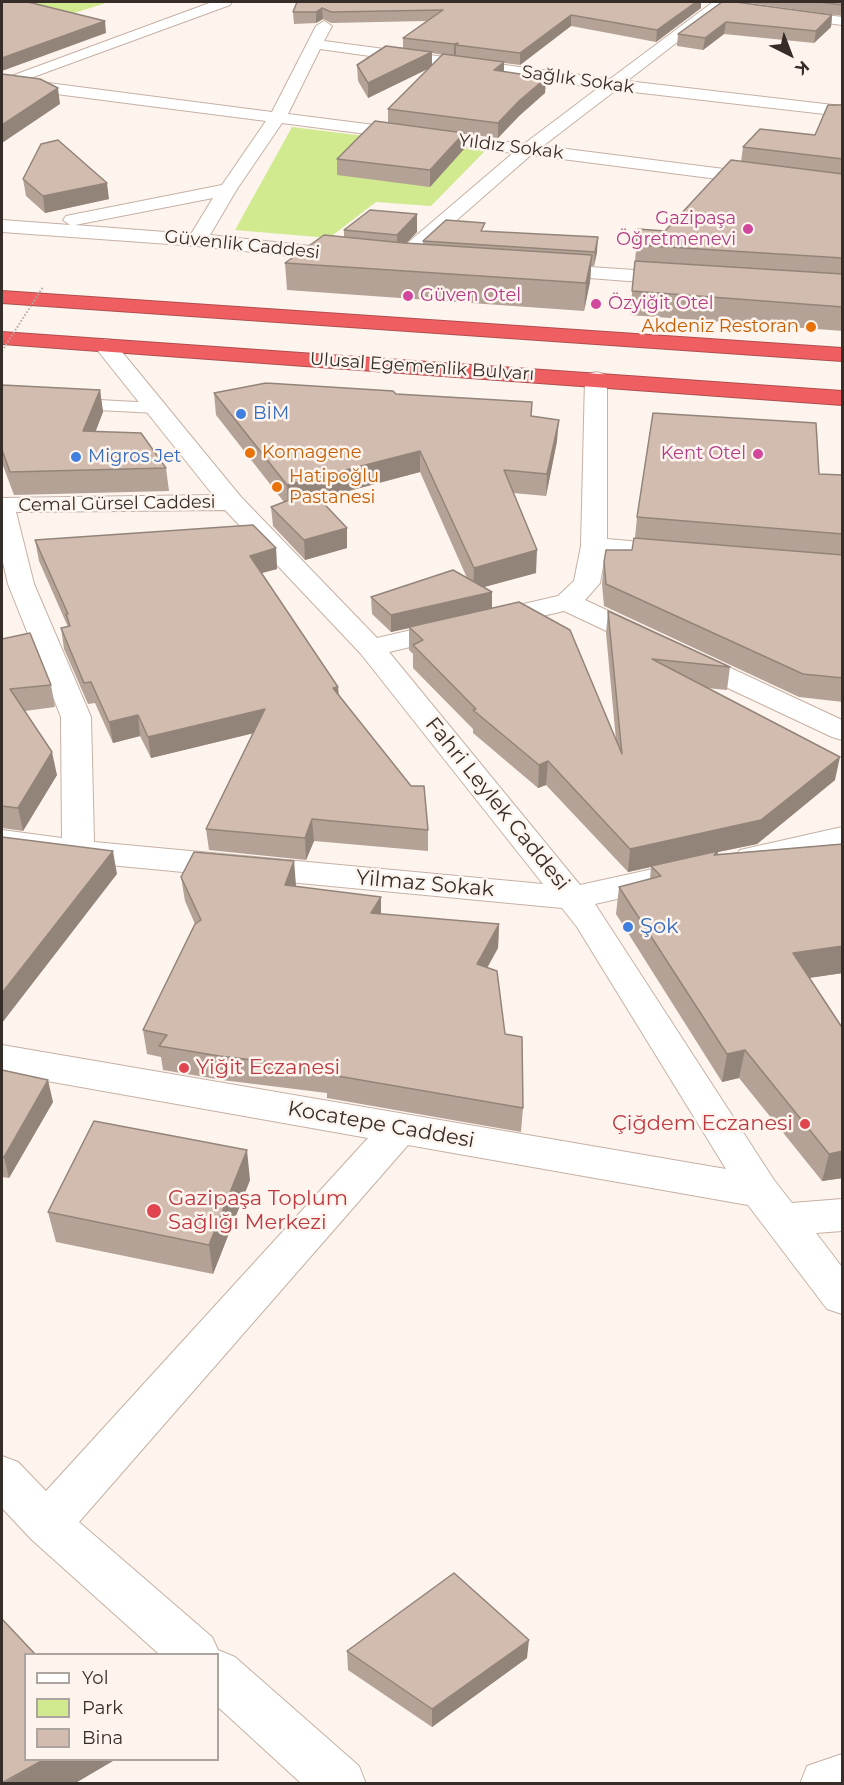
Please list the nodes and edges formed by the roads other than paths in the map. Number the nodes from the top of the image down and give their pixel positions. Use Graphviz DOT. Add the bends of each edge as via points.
graph roads {
  1 [pos="225,2"];
  2 [pos="701,2"];
  3 [pos="721,3"];
  4 [pos="741,7"];
  5 [pos="775,12"];
  6 [pos="843,21"];
  7 [pos="324,26"];
  8 [pos="315,44"];
  9 [pos="5,81"];
  10 [pos="615,85"];
  11 [pos="843,111"];
  12 [pos="278,117"];
  13 [pos="528,149"];
  14 [pos="228,189"];
  15 [pos="843,190"];
  16 [pos="2,226"];
  17 [pos="33,228"];
  18 [pos="197,240"];
  19 [pos="404,262"];
  20 [pos="427,263"];
  21 [pos="520,269"];
  22 [pos="693,280"];
  23 [pos="2,297"];
  24 [pos="2,338"];
  25 [pos="105,346"];
  26 [pos="843,355"];
  27 [pos="596,379"];
  28 [pos="843,398"];
  29 [pos="2,400"];
  30 [pos="156,408"];
  31 [pos="232,502"];
  32 [pos="2,506"];
  33 [pos="594,546"];
  34 [pos="701,555"];
  35 [pos="567,603"];
  36 [pos="371,648"];
  37 [pos="843,730"];
  38 [pos="843,837"];
  39 [pos="2,841"];
  40 [pos="78,851"];
  41 [pos="719,865"];
  42 [pos="685,873"];
  43 [pos="573,898"];
  44 [pos="2,1059"];
  45 [pos="400,1128"];
  46 [pos="760,1191"];
  47 [pos="843,1215"];
  48 [pos="784,1221"];
  49 [pos="843,1297"];
  50 [pos="2,1477"];
  51 [pos="47,1524"];
  52 [pos="194,1653"];
  53 [pos="219,1675"];
  54 [pos="843,1780"];
  55 [pos="341,1784"];
  56 [pos="825,1784"];
  1 -- 9 [label="street"];
  2 -- 3 [label="street"];
  3 -- 4 [label="street"];
  3 -- 10 [label="street"];
  5 -- 6 [label="street"];
  7 -- 8 [label="street"];
  8 -- 10 [label="street, Sağlık Sokak"];
  8 -- 12 [label="street"];
  9 -- 12 [label="street, Yıldız Sokak"];
  10 -- 11 [label="street, Sağlık Sokak"];
  10 -- 13 [label="street"];
  12 -- 13 [label="street, Yıldız Sokak"];
  12 -- 14 [label="street"];
  13 -- 15 [label="street, Yıldız Sokak"];
  13 -- 19 [label="street" via="411,250"];
  14 -- 17 [label="street"];
  14 -- 18 [label="street"];
  16 -- 17 [label="street, Güvenlik Caddesi"];
  17 -- 18 [label="street, Güvenlik Caddesi"];
  18 -- 19 [label="street, Güvenlik Caddesi"];
  19 -- 20 [label="street, Güvenlik Caddesi"];
  21 -- 22 [label="street"];
  23 -- 26 [label="highway, Ulusal Egemenlik Bulvarı"];
  24 -- 25 [label="highway, Ulusal Egemenlik Bulvarı"];
  25 -- 27 [label="highway, Ulusal Egemenlik Bulvarı"];
  25 -- 30 [label="street, Fahri Leylek Caddesi"];
  27 -- 28 [label="highway, Ulusal Egemenlik Bulvarı"];
  27 -- 33 [label="street"];
  29 -- 30 [label="lane"];
  30 -- 31 [label="street, Fahri Leylek Caddesi"];
  31 -- 32 [label="street, Cemal Gürsel Caddesi"];
  31 -- 36 [label="street, Fahri Leylek Caddesi"];
  32 -- 40 [label="street" via="21,584 76,717"];
  33 -- 34 [label="street"];
  33 -- 35 [label="street" via="587,583"];
  35 -- 36 [label="street"];
  35 -- 37 [label="street"];
  36 -- 43 [label="street, Fahri Leylek Caddesi"];
  38 -- 41 [label="street"];
  39 -- 40 [label="street, Yilmaz Sokak"];
  40 -- 43 [label="street, Yilmaz Sokak"];
  42 -- 43 [label="street, Yilmaz Sokak"];
  43 -- 46 [label="street, Fahri Leylek Caddesi" via="590,919"];
  44 -- 45 [label="street, Kocatepe Caddesi"];
  45 -- 46 [label="street, Kocatepe Caddesi"];
  45 -- 51 [label="street"];
  46 -- 48 [label="street, Fahri Leylek Caddesi"];
  47 -- 48 [label="street"];
  48 -- 49 [label="street, Fahri Leylek Caddesi"];
  50 -- 51 [label="street"];
  51 -- 52 [label="street"];
  53 -- 55 [label="street"];
  54 -- 56 [label="street"];
}
